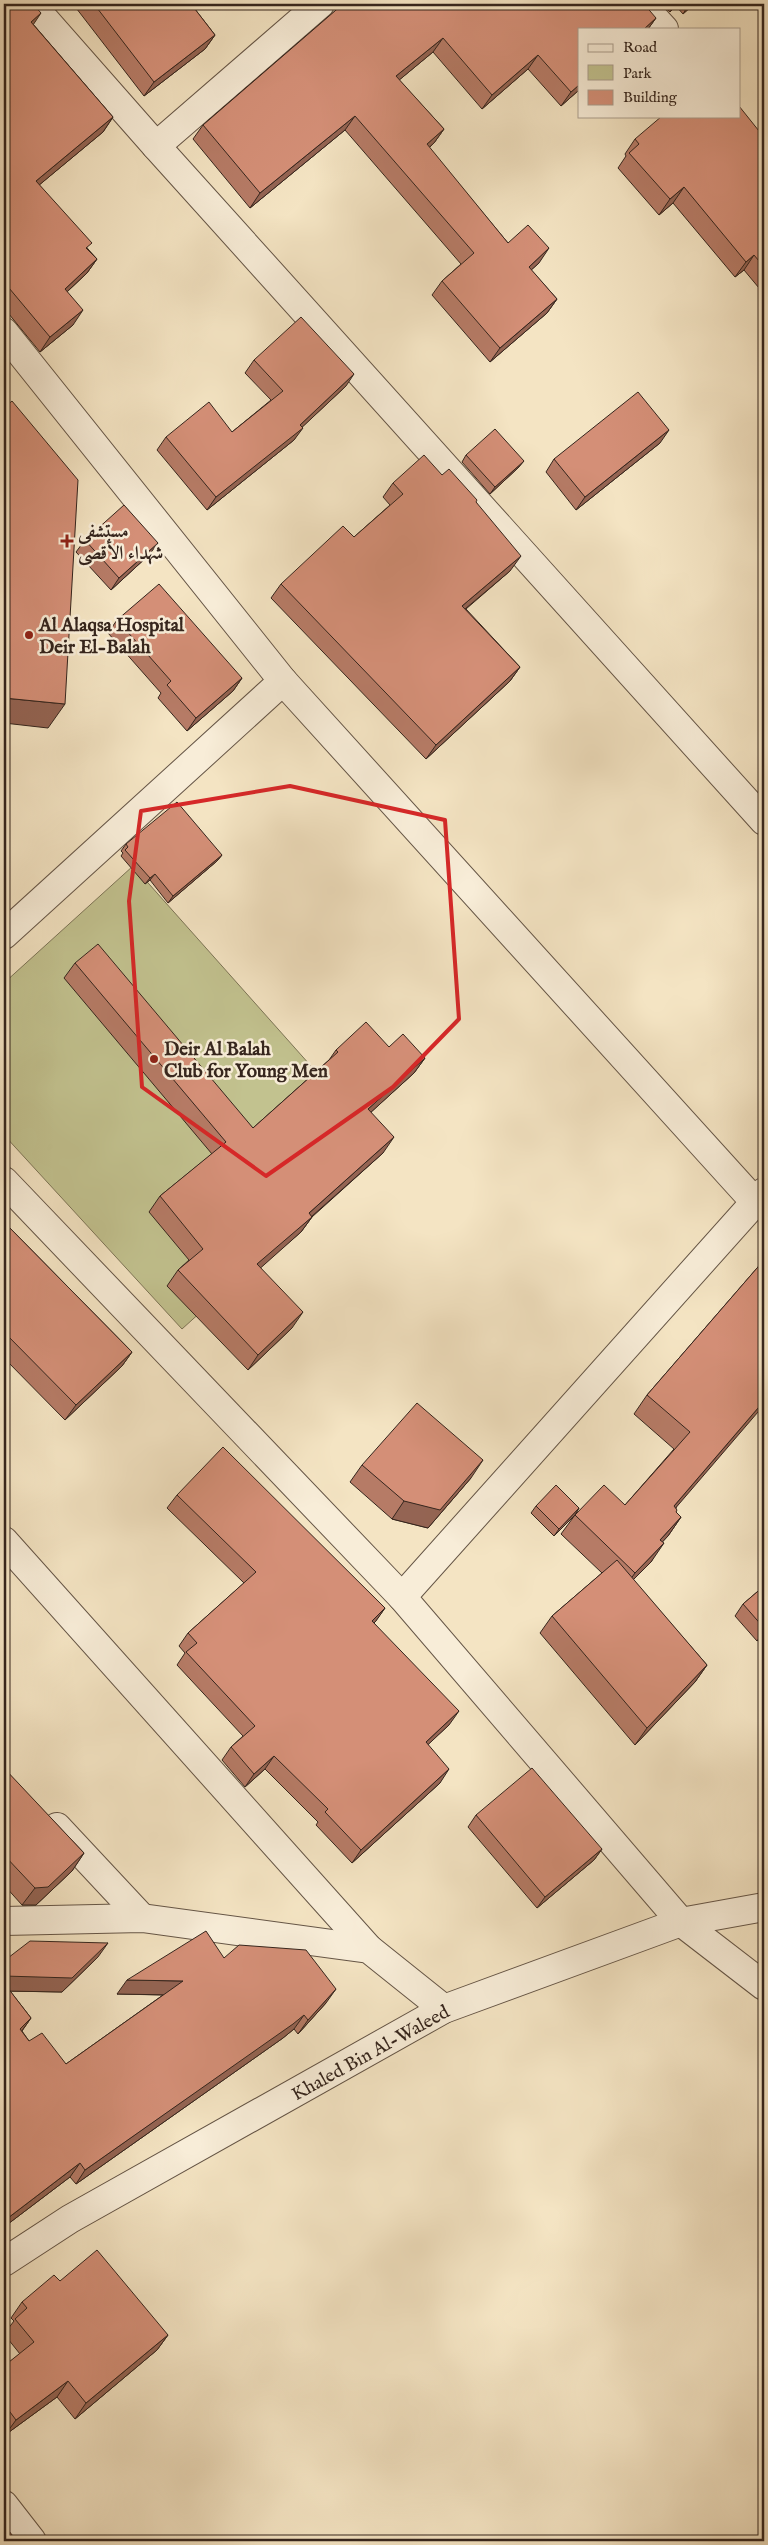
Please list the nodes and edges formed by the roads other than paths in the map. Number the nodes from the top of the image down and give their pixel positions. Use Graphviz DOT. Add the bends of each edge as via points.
graph roads {
  1 [pos="31,4"];
  2 [pos="320,4"];
  3 [pos="641,4"];
  4 [pos="663,28"];
  5 [pos="156,146"];
  6 [pos="4,332"];
  7 [pos="282,681"];
  8 [pos="764,821"];
  9 [pos="4,935"];
  10 [pos="4,1181"];
  11 [pos="759,1197"];
  12 [pos="4,1541"];
  13 [pos="402,1597"];
  14 [pos="43,1811"];
  15 [pos="764,1907"];
  16 [pos="142,1918"];
  17 [pos="4,1921"];
  18 [pos="681,1922"];
  19 [pos="369,1949"];
  20 [pos="764,1986"];
  21 [pos="444,2009"];
  22 [pos="4,2262"];
  23 [pos="4,2505"];
  24 [pos="32,2541"];
  1 -- 5 [label="street"];
  2 -- 5 [label="street"];
  3 -- 4 [label="street"];
  5 -- 8 [label="street"];
  6 -- 7 [label="street"];
  7 -- 9 [label="street"];
  7 -- 11 [label="street"];
  10 -- 13 [label="street"];
  11 -- 13 [label="street"];
  12 -- 19 [label="street"];
  13 -- 18 [label="street"];
  14 -- 16 [label="street"];
  15 -- 18 [label="street, Khaled Bin Al-Waleed"];
  16 -- 17 [label="street"];
  16 -- 19 [label="street"];
  18 -- 20 [label="street"];
  18 -- 21 [label="street, Khaled Bin Al-Waleed"];
  19 -- 21 [label="street"];
  21 -- 22 [label="street, Khaled Bin Al-Waleed" via="70,2219"];
  23 -- 24 [label="street"];
}
